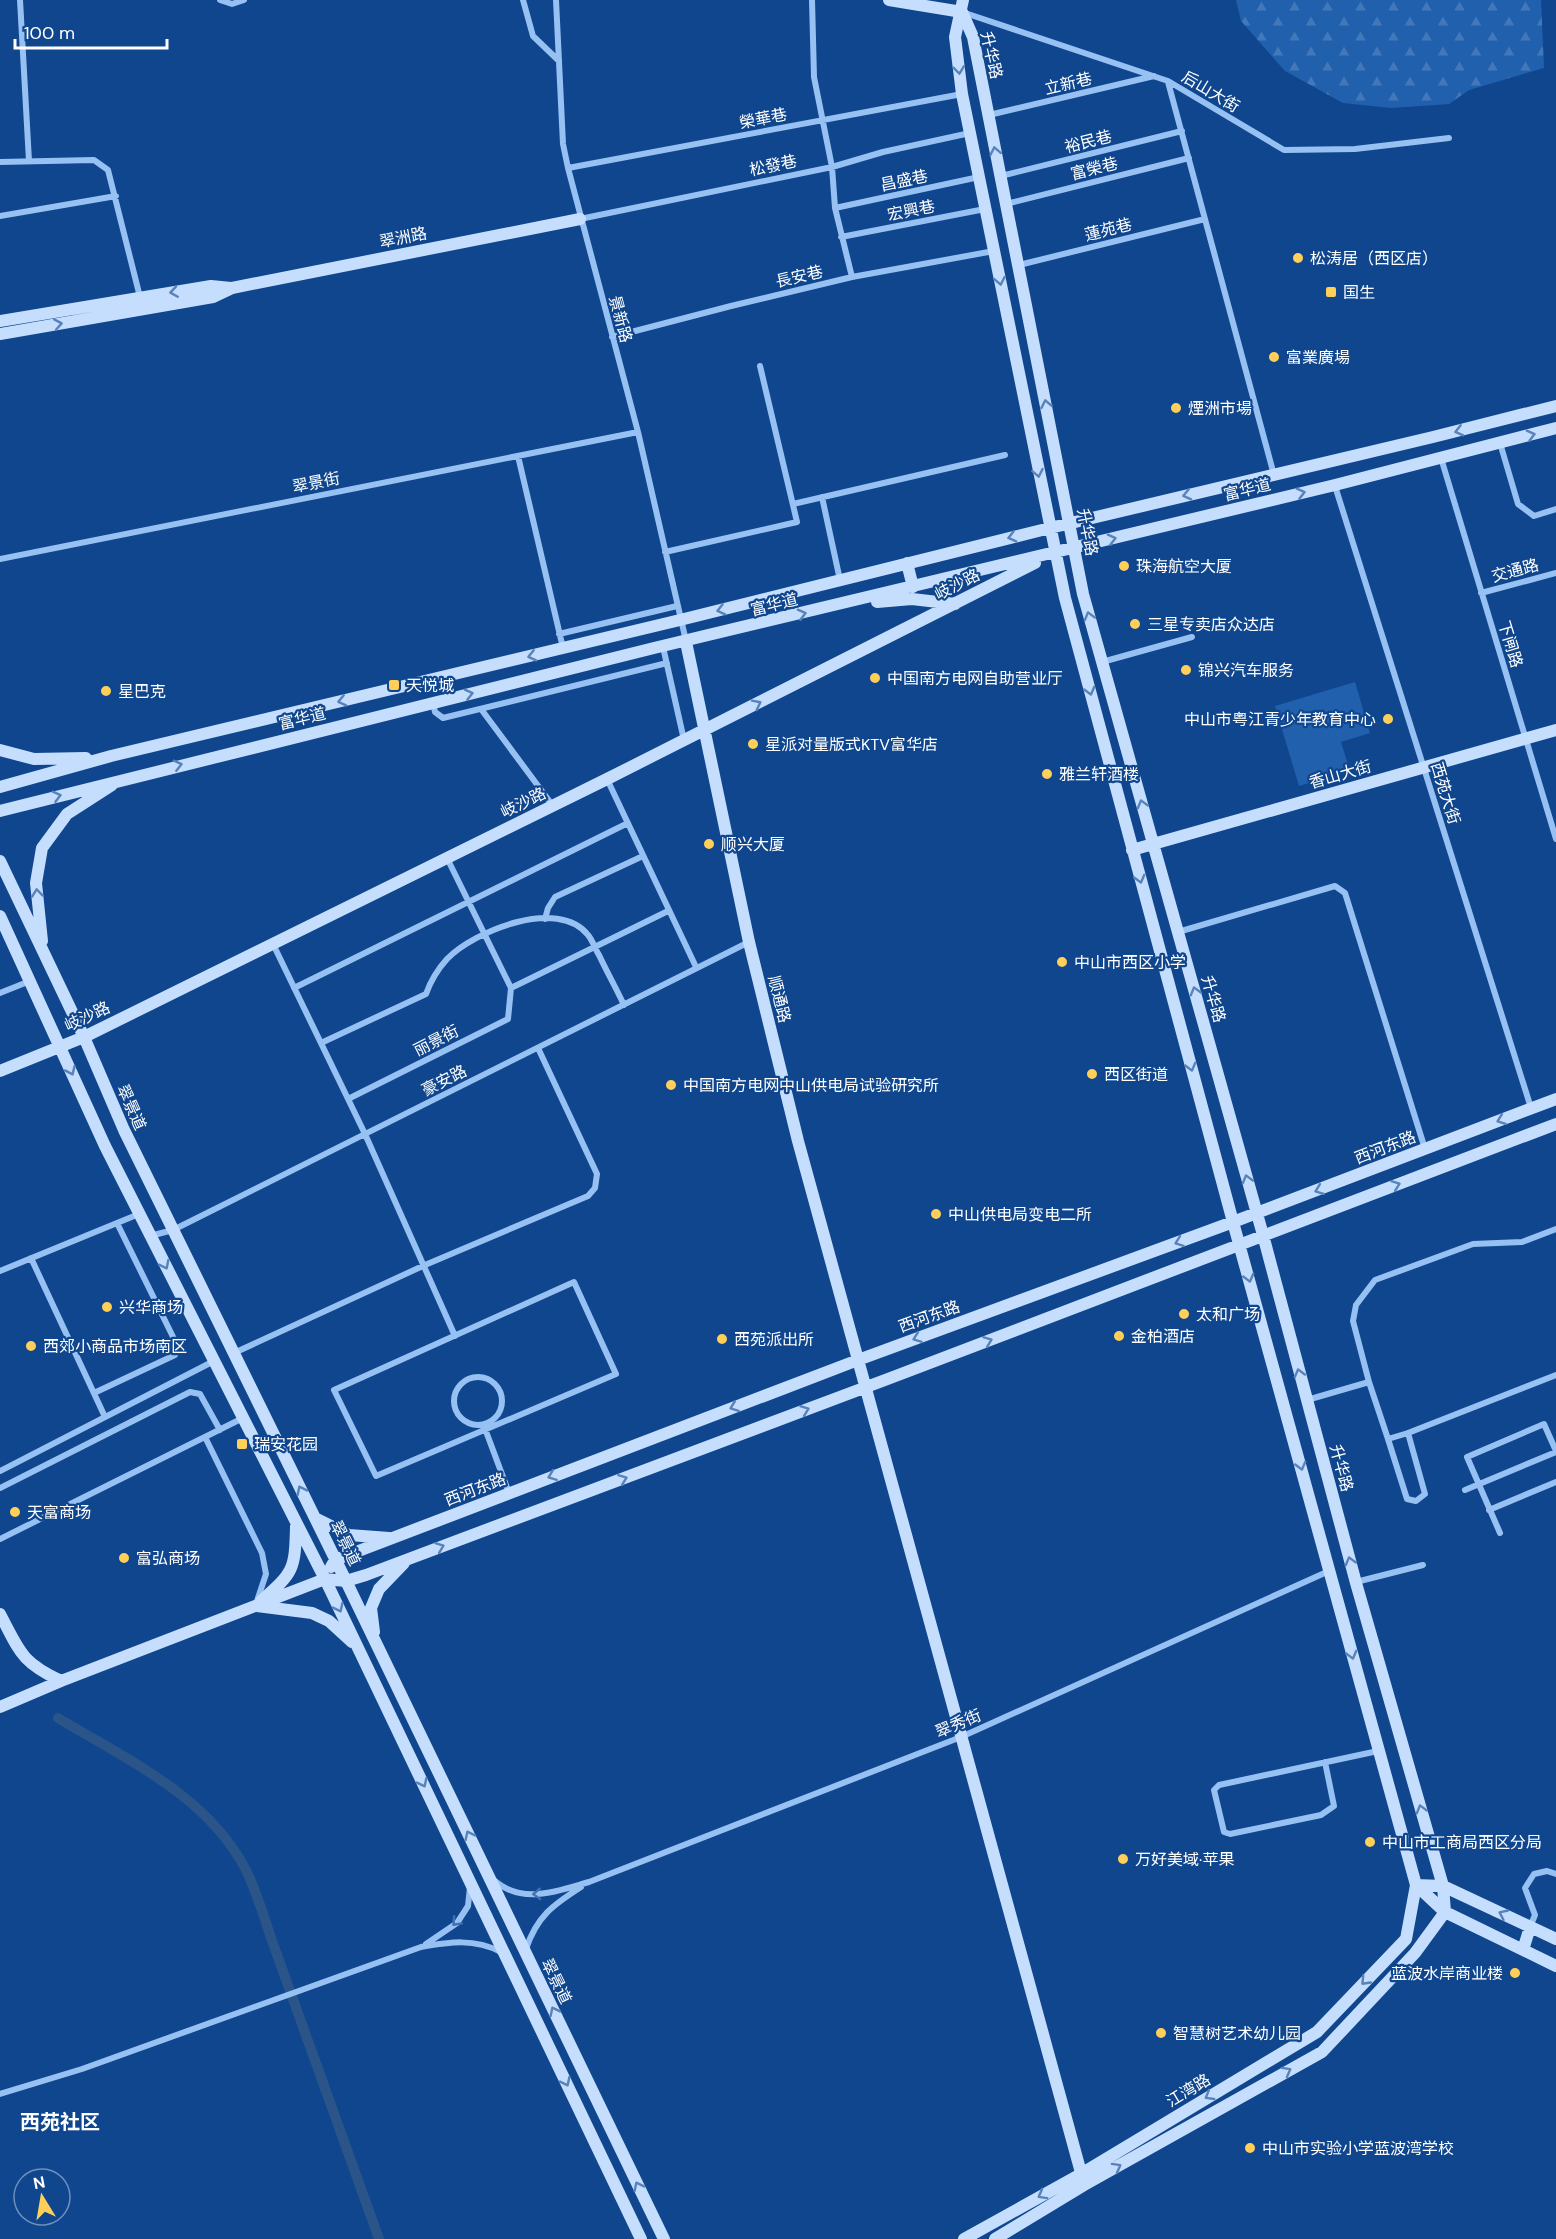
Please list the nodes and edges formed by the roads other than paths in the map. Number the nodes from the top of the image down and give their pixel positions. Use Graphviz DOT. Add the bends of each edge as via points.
graph roads {
  1 [pos="20,0"];
  2 [pos="220,0"];
  3 [pos="244,0"];
  4 [pos="522,0"];
  5 [pos="556,0"];
  6 [pos="812,0"];
  7 [pos="889,0"];
  8 [pos="962,6"];
  9 [pos="560,62"];
  10 [pos="1154,76"];
  11 [pos="1168,81"];
  12 [pos="962,94"];
  13 [pos="988,116"];
  14 [pos="823,120"];
  15 [pos="1182,131"];
  16 [pos="970,133"];
  17 [pos="1449,138"];
  18 [pos="1189,158"];
  19 [pos="29,161"];
  20 [pos="0,162"];
  21 [pos="832,167"];
  22 [pos="568,168"];
  23 [pos="979,177"];
  24 [pos="1000,177"];
  25 [pos="116,196"];
  26 [pos="1006,204"];
  27 [pos="835,208"];
  28 [pos="986,208"];
  29 [pos="0,216"];
  30 [pos="580,219"];
  31 [pos="1205,219"];
  32 [pos="841,237"];
  33 [pos="994,251"];
  34 [pos="1018,265"];
  35 [pos="852,277"];
  36 [pos="232,288"];
  37 [pos="140,297"];
  38 [pos="0,321"];
  39 [pos="0,334"];
  40 [pos="612,337"];
  41 [pos="760,366"];
  42 [pos="1556,406"];
  43 [pos="1556,428"];
  44 [pos="638,432"];
  45 [pos="1500,443"];
  46 [pos="1005,455"];
  47 [pos="518,456"];
  48 [pos="1441,458"];
  49 [pos="1274,475"];
  50 [pos="1335,485"];
  51 [pos="822,497"];
  52 [pos="793,504"];
  53 [pos="1556,509"];
  54 [pos="1069,523"];
  55 [pos="1050,528"];
  56 [pos="1074,548"];
  57 [pos="665,552"];
  58 [pos="1055,553"];
  59 [pos="0,559"];
  60 [pos="907,563"];
  61 [pos="1556,573"];
  62 [pos="840,580"];
  63 [pos="913,587"];
  64 [pos="1481,593"];
  65 [pos="955,604"];
  66 [pos="840,605"];
  67 [pos="677,606"];
  68 [pos="680,620"];
  69 [pos="560,634"];
  70 [pos="1192,638"];
  71 [pos="686,642"];
  72 [pos="663,646"];
  73 [pos="563,649"];
  74 [pos="1102,662"];
  75 [pos="667,663"];
  76 [pos="433,703"];
  77 [pos="481,709"];
  78 [pos="705,730"];
  79 [pos="1556,730"];
  80 [pos="1526,738"];
  81 [pos="684,740"];
  82 [pos="0,750"];
  83 [pos="111,756"];
  84 [pos="1424,767"];
  85 [pos="121,779"];
  86 [pos="607,779"];
  87 [pos="0,787"];
  88 [pos="554,806"];
  89 [pos="0,811"];
  90 [pos="628,823"];
  91 [pos="1556,838"];
  92 [pos="1153,844"];
  93 [pos="1132,850"];
  94 [pos="643,856"];
  95 [pos="447,858"];
  96 [pos="0,861"];
  97 [pos="469,902"];
  98 [pos="668,911"];
  99 [pos="0,916"];
  100 [pos="546,919"];
  101 [pos="1178,932"];
  102 [pos="0,933"];
  103 [pos="484,934"];
  104 [pos="1156,938"];
  105 [pos="748,942"];
  106 [pos="273,944"];
  107 [pos="595,948"];
  108 [pos="43,951"];
  109 [pos="20,961"];
  110 [pos="696,968"];
  111 [pos="31,981"];
  112 [pos="294,988"];
  113 [pos="511,988"];
  114 [pos="0,993"];
  115 [pos="624,1005"];
  116 [pos="84,1037"];
  117 [pos="321,1043"];
  118 [pos="60,1047"];
  119 [pos="538,1048"];
  120 [pos="0,1071"];
  121 [pos="348,1099"];
  122 [pos="1556,1099"];
  123 [pos="1531,1108"];
  124 [pos="1556,1124"];
  125 [pos="365,1134"];
  126 [pos="1425,1150"];
  127 [pos="1257,1213"];
  128 [pos="138,1214"];
  129 [pos="1233,1222"];
  130 [pos="117,1223"];
  131 [pos="1556,1229"];
  132 [pos="173,1230"];
  133 [pos="1263,1235"];
  134 [pos="150,1236"];
  135 [pos="1240,1244"];
  136 [pos="31,1258"];
  137 [pos="425,1266"];
  138 [pos="0,1271"];
  139 [pos="455,1336"];
  140 [pos="234,1353"];
  141 [pos="858,1360"];
  142 [pos="214,1361"];
  143 [pos="1556,1375"];
  144 [pos="1369,1382"];
  145 [pos="865,1388"];
  146 [pos="94,1393"];
  147 [pos="1306,1400"];
  148 [pos="105,1417"];
  149 [pos="243,1419"];
  150 [pos="484,1427"];
  151 [pos="220,1430"];
  152 [pos="1408,1433"];
  153 [pos="205,1437"];
  154 [pos="1388,1439"];
  155 [pos="1556,1451"];
  156 [pos="0,1470"];
  157 [pos="1556,1482"];
  158 [pos="1479,1485"];
  159 [pos="0,1488"];
  160 [pos="1465,1490"];
  161 [pos="509,1493"];
  162 [pos="1489,1510"];
  163 [pos="315,1518"];
  164 [pos="296,1523"];
  165 [pos="1500,1533"];
  166 [pos="394,1538"];
  167 [pos="0,1539"];
  168 [pos="336,1560"];
  169 [pos="407,1560"];
  170 [pos="1423,1565"];
  171 [pos="1329,1571"];
  172 [pos="325,1579"];
  173 [pos="346,1581"];
  174 [pos="1356,1582"];
  175 [pos="256,1606"];
  176 [pos="0,1614"];
  177 [pos="375,1642"];
  178 [pos="358,1647"];
  179 [pos="61,1681"];
  180 [pos="0,1707"];
  181 [pos="961,1737"];
  182 [pos="1378,1751"];
  183 [pos="1324,1762"];
  184 [pos="488,1875"];
  185 [pos="1556,1875"];
  186 [pos="470,1882"];
  187 [pos="589,1882"];
  188 [pos="1416,1885"];
  189 [pos="1443,1886"];
  190 [pos="1445,1912"];
  191 [pos="1530,1927"];
  192 [pos="1406,1939"];
  193 [pos="1556,1939"];
  194 [pos="421,1947"];
  195 [pos="1523,1950"];
  196 [pos="525,1952"];
  197 [pos="504,1953"];
  198 [pos="1556,1966"];
  199 [pos="0,2094"];
  200 [pos="1082,2179"];
  201 [pos="641,2239"];
  202 [pos="664,2239"];
  203 [pos="964,2239"];
  204 [pos="995,2239"];
  1 -- 19 [label="street"];
  2 -- 3 [label="street" via="232,4"];
  4 -- 9 [label="street" via="532,36"];
  5 -- 9 [label="street, 景新路"];
  6 -- 14 [label="street" via="814,77"];
  7 -- 8 [label="main road"];
  8 -- 10 [label="street, 后山大街"];
  8 -- 12 [label="main road, 升华路, one-way" via="955,37"];
  8 -- 13 [label="main road, 升华路" via="973,37"];
  9 -- 22 [label="street, 景新路" via="563,144"];
  10 -- 11 [label="street, 后山大街"];
  10 -- 13 [label="street, 立新巷"];
  11 -- 15 [label="street"];
  11 -- 17 [label="street, 后山大街" via="1284,150 1355,149"];
  12 -- 14 [label="street, 榮華巷"];
  12 -- 16 [label="main road, 升华路"];
  24 -- 13 [label="main road, 升华路, one-way"];
  14 -- 21 [label="street"];
  14 -- 22 [label="street, 榮華巷"];
  15 -- 18 [label="street"];
  15 -- 24 [label="street, 裕民巷"];
  16 -- 21 [label="street, 松發巷"];
  16 -- 23 [label="main road, 升华路"];
  18 -- 26 [label="street, 富榮巷"];
  18 -- 31 [label="street"];
  19 -- 20 [label="street"];
  19 -- 25 [label="street" via="94,160 108,170"];
  21 -- 27 [label="street"];
  21 -- 30 [label="street, 松發巷"];
  22 -- 30 [label="street, 景新路"];
  23 -- 27 [label="street, 昌盛巷"];
  23 -- 28 [label="main road, 升华路"];
  24 -- 26 [label="main road, 升华路"];
  25 -- 29 [label="street"];
  25 -- 37 [label="street"];
  26 -- 34 [label="main road, 升华路"];
  27 -- 32 [label="street"];
  28 -- 32 [label="street, 宏興巷"];
  28 -- 33 [label="main road, 升华路"];
  30 -- 36 [label="main road, 翠洲路"];
  30 -- 40 [label="street, 景新路"];
  31 -- 34 [label="street, 蓮苑巷"];
  31 -- 49 [label="street"];
  32 -- 35 [label="street"];
  33 -- 35 [label="street, 長安巷"];
  33 -- 55 [label="main road, 升华路, one-way"];
  54 -- 34 [label="main road, 升华路, one-way"];
  35 -- 40 [label="street, 長安巷"];
  36 -- 37 [label="main road, 翠洲路, one-way" via="211,286"];
  39 -- 36 [label="main road, 翠洲路, one-way" via="213,297"];
  37 -- 38 [label="main road, 翠洲路"];
  40 -- 44 [label="street, 景新路"];
  41 -- 52 [label="street"];
  42 -- 49 [label="main road, 富华道, one-way"];
  45 -- 43 [label="main road, 富华道, one-way"];
  44 -- 47 [label="street, 翠景街"];
  44 -- 57 [label="street, 景新路"];
  45 -- 48 [label="main road, 富华道"];
  45 -- 53 [label="street" via="1518,504 1534,516"];
  46 -- 51 [label="street"];
  47 -- 59 [label="street, 翠景街"];
  47 -- 69 [label="street"];
  48 -- 50 [label="main road, 富华道"];
  48 -- 64 [label="street, 下闸路"];
  49 -- 54 [label="main road, 富华道, one-way"];
  56 -- 50 [label="main road, 富华道, one-way"];
  50 -- 84 [label="street, 西苑大街"];
  51 -- 52 [label="street"];
  51 -- 62 [label="street"];
  52 -- 57 [label="street" via="797,522"];
  54 -- 55 [label="main road, 富华道"];
  54 -- 56 [label="main road, 升华路"];
  55 -- 58 [label="main road, 升华路"];
  55 -- 60 [label="main road, 富华道, one-way"];
  56 -- 58 [label="main road, 富华道"];
  74 -- 56 [label="main road, 升华路, one-way"];
  57 -- 67 [label="street, 景新路"];
  58 -- 63 [label="main road, 富华道"];
  58 -- 65 [label="main road, 岐沙路"];
  58 -- 93 [label="main road, 升华路, one-way"];
  60 -- 62 [label="main road, 富华道"];
  60 -- 63 [label="main road"];
  61 -- 64 [label="street, 交通路"];
  62 -- 68 [label="main road, 富华道, one-way"];
  63 -- 66 [label="main road, 富华道"];
  64 -- 80 [label="street, 下闸路"];
  65 -- 66 [label="main road" via="912,599"];
  78 -- 65 [label="main road, 岐沙路, one-way"];
  71 -- 66 [label="main road, 富华道, one-way"];
  67 -- 68 [label="street, 景新路"];
  67 -- 69 [label="street"];
  68 -- 71 [label="street, 景新路"];
  68 -- 73 [label="main road, 富华道"];
  69 -- 73 [label="street"];
  70 -- 74 [label="street"];
  71 -- 72 [label="main road, 富华道"];
  71 -- 78 [label="main road, 顺通路"];
  72 -- 75 [label="street"];
  76 -- 72 [label="main road, 富华道, one-way"];
  73 -- 83 [label="main road, 富华道, one-way"];
  92 -- 74 [label="main road, 升华路, one-way"];
  75 -- 77 [label="street"];
  75 -- 81 [label="street"];
  76 -- 77 [label="street" via="435,712 443,718"];
  85 -- 76 [label="main road, 富华道, one-way"];
  77 -- 88 [label="street"];
  78 -- 81 [label="main road, 岐沙路"];
  78 -- 105 [label="main road, 顺通路"];
  79 -- 80 [label="main road, 香山大街"];
  80 -- 84 [label="main road, 香山大街"];
  80 -- 91 [label="street, 下闸路"];
  81 -- 86 [label="main road, 岐沙路"];
  82 -- 83 [label="main road" via="34,759"];
  83 -- 87 [label="main road, 富华道"];
  84 -- 92 [label="main road, 香山大街"];
  84 -- 123 [label="street, 西苑大街"];
  89 -- 85 [label="main road, 富华道, one-way"];
  108 -- 85 [label="main road, one-way" via="36,883 42,848 67,814"];
  86 -- 88 [label="main road, 岐沙路"];
  86 -- 90 [label="street"];
  88 -- 95 [label="main road, 岐沙路"];
  90 -- 94 [label="street"];
  90 -- 97 [label="street"];
  92 -- 93 [label="main road, 香山大街"];
  92 -- 101 [label="main road, 升华路"];
  93 -- 104 [label="main road, 升华路, one-way"];
  94 -- 98 [label="street"];
  94 -- 100 [label="street" via="555,897"];
  95 -- 97 [label="street"];
  95 -- 106 [label="main road, 岐沙路"];
  96 -- 108 [label="main road, 翠景道"];
  97 -- 103 [label="street"];
  97 -- 112 [label="street"];
  98 -- 107 [label="street"];
  98 -- 110 [label="street"];
  99 -- 109 [label="main road"];
  100 -- 103 [label="street" via="522,921"];
  100 -- 107 [label="street" via="567,920 588,934"];
  101 -- 104 [label="main road"];
  101 -- 126 [label="street" via="1335,886 1345,893"];
  127 -- 101 [label="main road, 升华路, one-way"];
  102 -- 109 [label="main road"];
  103 -- 113 [label="street"];
  103 -- 117 [label="street" via="448,958 432,976 426,994"];
  104 -- 129 [label="main road, 升华路, one-way"];
  105 -- 110 [label="street, 豪安路"];
  105 -- 141 [label="main road, 顺通路"];
  106 -- 112 [label="street"];
  106 -- 116 [label="main road, 岐沙路"];
  107 -- 113 [label="street"];
  107 -- 115 [label="street"];
  108 -- 116 [label="main road, 翠景道"];
  109 -- 111 [label="main road"];
  110 -- 115 [label="street, 豪安路"];
  111 -- 114 [label="street"];
  111 -- 118 [label="main road"];
  112 -- 117 [label="street"];
  113 -- 121 [label="street, 丽景街" via="508,1019"];
  115 -- 119 [label="street, 豪安路"];
  116 -- 118 [label="main road, 岐沙路"];
  116 -- 132 [label="main road, 翠景道"];
  117 -- 121 [label="street"];
  118 -- 120 [label="main road, 岐沙路"];
  118 -- 128 [label="main road, one-way"];
  119 -- 125 [label="street, 豪安路"];
  119 -- 137 [label="street" via="597,1174 595,1188 588,1196"];
  121 -- 125 [label="street"];
  122 -- 123 [label="main road, 西河东路"];
  123 -- 126 [label="main road, 西河东路, one-way"];
  133 -- 124 [label="main road, one-way"];
  125 -- 132 [label="street, 豪安路"];
  125 -- 137 [label="street"];
  126 -- 127 [label="main road, 西河东路, one-way"];
  127 -- 129 [label="main road, 西河东路"];
  127 -- 133 [label="main road, 升华路"];
  128 -- 130 [label="street"];
  128 -- 134 [label="main road"];
  129 -- 135 [label="main road, 升华路"];
  129 -- 141 [label="main road, 西河东路, one-way"];
  130 -- 136 [label="street"];
  130 -- 146 [label="street" via="178,1351"];
  131 -- 144 [label="street" via="1522,1242 1473,1244 1375,1280 1356,1305 1353,1321"];
  132 -- 134 [label="street, 豪安路"];
  132 -- 140 [label="main road, 翠景道"];
  133 -- 135 [label="main road"];
  147 -- 133 [label="main road, 升华路, one-way"];
  134 -- 142 [label="main road, one-way"];
  145 -- 135 [label="main road, one-way"];
  135 -- 171 [label="main road, 升华路, one-way"];
  136 -- 138 [label="street"];
  136 -- 146 [label="street"];
  137 -- 139 [label="street"];
  137 -- 140 [label="street"];
  139 -- 150 [label="street" via="334,1390 376,1476"];
  139 -- 150 [label="street" via="574,1282 616,1374"];
  163 -- 140 [label="main road, 翠景道, one-way"];
  141 -- 145 [label="main road, 顺通路"];
  141 -- 161 [label="main road, 西河东路, one-way"];
  142 -- 148 [label="street"];
  142 -- 149 [label="main road"];
  143 -- 152 [label="street"];
  144 -- 147 [label="street"];
  144 -- 154 [label="street"];
  169 -- 145 [label="main road, one-way"];
  145 -- 181 [label="main road, 顺通路"];
  146 -- 148 [label="street"];
  174 -- 147 [label="main road, 升华路, one-way"];
  148 -- 156 [label="street"];
  149 -- 151 [label="street"];
  149 -- 164 [label="main road"];
  150 -- 150 [label="street" via="461,1419 454,1404 457,1388 470,1378 486,1378 502,1394 501,1410"];
  150 -- 161 [label="street"];
  151 -- 153 [label="street"];
  151 -- 159 [label="street" via="200,1394 190,1392"];
  152 -- 154 [label="street"];
  152 -- 154 [label="street" via="1425,1494 1416,1501 1407,1499"];
  153 -- 167 [label="street"];
  153 -- 175 [label="street" via="262,1553 266,1574"];
  155 -- 158 [label="street"];
  155 -- 158 [label="street" via="1544,1424 1467,1457"];
  157 -- 162 [label="street"];
  158 -- 160 [label="street"];
  158 -- 162 [label="street"];
  161 -- 166 [label="main road, 西河东路"];
  162 -- 165 [label="street"];
  163 -- 166 [label="main road" via="350,1535"];
  163 -- 168 [label="main road, 翠景道"];
  164 -- 172 [label="main road"];
  164 -- 175 [label="main road" via="295,1560 286,1578"];
  166 -- 168 [label="main road, 西河东路"];
  168 -- 172 [label="main road"];
  168 -- 173 [label="main road, 翠景道"];
  169 -- 173 [label="main road"];
  169 -- 177 [label="main road" via="379,1589 370,1608"];
  170 -- 174 [label="street"];
  171 -- 181 [label="street, 翠秀街"];
  171 -- 182 [label="main road, 升华路, one-way"];
  172 -- 173 [label="main road"];
  172 -- 175 [label="main road"];
  172 -- 178 [label="main road, one-way"];
  173 -- 177 [label="main road, 翠景道"];
  189 -- 174 [label="main road, 升华路, one-way"];
  175 -- 178 [label="main road" via="312,1613 329,1620"];
  175 -- 179 [label="main road"];
  176 -- 179 [label="main road" via="22,1657"];
  184 -- 177 [label="main road, 翠景道, one-way"];
  178 -- 186 [label="main road, one-way"];
  179 -- 180 [label="main road"];
  181 -- 187 [label="street, 翠秀街"];
  181 -- 200 [label="main road, 顺通路"];
  182 -- 183 [label="street"];
  182 -- 188 [label="main road, 升华路"];
  183 -- 183 [label="street" via="1219,1785 1214,1790 1224,1832 1230,1834 1327,1812 1334,1806"];
  187 -- 184 [label="street, one-way" via="536,1895 512,1892"];
  184 -- 196 [label="main road, 翠景道"];
  185 -- 191 [label="street" via="1547,1871 1533,1874 1525,1888 1535,1915"];
  186 -- 194 [label="street, one-way" via="468,1906 457,1923"];
  186 -- 197 [label="main road"];
  187 -- 196 [label="street" via="550,1908 538,1922"];
  188 -- 189 [label="main road"];
  188 -- 190 [label="main road"];
  188 -- 192 [label="main road, 升华路"];
  189 -- 190 [label="main road, 升华路"];
  191 -- 189 [label="main road, one-way"];
  190 -- 195 [label="main road"];
  200 -- 190 [label="main road, 江湾路, one-way" via="1322,2052 1415,1953"];
  191 -- 193 [label="main road"];
  191 -- 195 [label="main road"];
  192 -- 200 [label="main road, 江湾路, one-way" via="1317,2032"];
  194 -- 197 [label="street" via="472,1942"];
  194 -- 199 [label="street" via="82,2069"];
  195 -- 198 [label="main road"];
  202 -- 196 [label="main road, 翠景道, one-way"];
  197 -- 201 [label="main road, one-way"];
  200 -- 203 [label="main road, 江湾路, one-way"];
  200 -- 204 [label="main road, 江湾路"];
}
